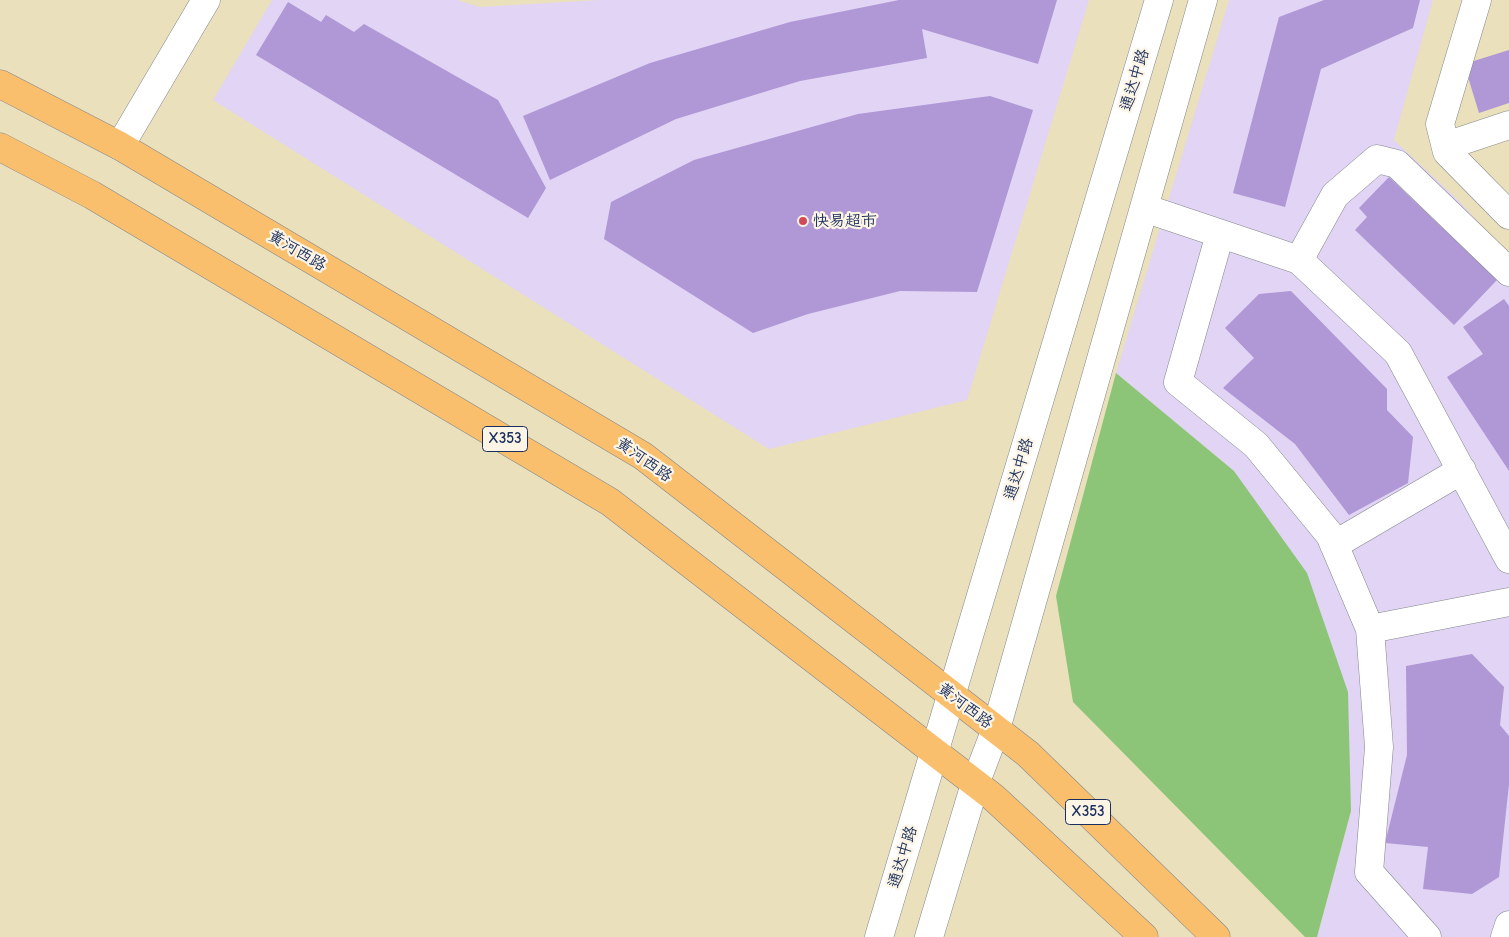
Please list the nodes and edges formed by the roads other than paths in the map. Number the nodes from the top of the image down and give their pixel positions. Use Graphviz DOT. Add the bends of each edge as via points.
graph roads {
  1 [pos="206,0"];
  2 [pos="1159,0"];
  3 [pos="1203,0"];
  4 [pos="1477,0"];
  5 [pos="0,84"];
  6 [pos="1509,125"];
  7 [pos="0,146"];
  8 [pos="120,146"];
  9 [pos="1446,146"];
  10 [pos="1144,208"];
  11 [pos="1509,214"];
  12 [pos="1220,234"];
  13 [pos="1299,260"];
  14 [pos="1509,272"];
  15 [pos="1462,470"];
  16 [pos="1334,545"];
  17 [pos="1509,559"];
  18 [pos="1509,602"];
  19 [pos="1370,629"];
  20 [pos="952,696"];
  21 [pos="996,729"];
  22 [pos="934,753"];
  23 [pos="975,784"];
  24 [pos="1509,925"];
  25 [pos="879,937"];
  26 [pos="929,937"];
  27 [pos="1144,937"];
  28 [pos="1216,937"];
  29 [pos="1427,937"];
  30 [pos="1504,937"];
  1 -- 8 [label="street"];
  2 -- 20 [label="street, 通达中路"];
  3 -- 10 [label="street"];
  4 -- 9 [label="street" via="1440,124"];
  5 -- 8 [label="main road, 黄河西路 / X353"];
  6 -- 9 [label="street"];
  7 -- 22 [label="main road, X353" via="92,195 610,502"];
  8 -- 20 [label="main road, 黄河西路 / X353" via="643,456"];
  9 -- 11 [label="street" via="1447,152"];
  10 -- 12 [label="street"];
  10 -- 21 [label="street"];
  12 -- 13 [label="street"];
  12 -- 16 [label="street" via="1178,382 1256,445 1330,535"];
  13 -- 14 [label="street" via="1335,195 1377,159 1397,164"];
  13 -- 15 [label="street" via="1398,352"];
  15 -- 16 [label="street"];
  15 -- 17 [label="street"];
  16 -- 19 [label="street"];
  18 -- 19 [label="street"];
  19 -- 29 [label="street" via="1380,747 1369,872"];
  20 -- 21 [label="main road, 黄河西路 / X353"];
  20 -- 22 [label="street, 通达中路"];
  21 -- 23 [label="street"];
  21 -- 28 [label="main road, 黄河西路 / X353" via="1028,754"];
  22 -- 23 [label="main road, X353"];
  22 -- 25 [label="street, 通达中路"];
  23 -- 26 [label="street"];
  23 -- 27 [label="main road, X353"];
  24 -- 30 [label="street"];
}
